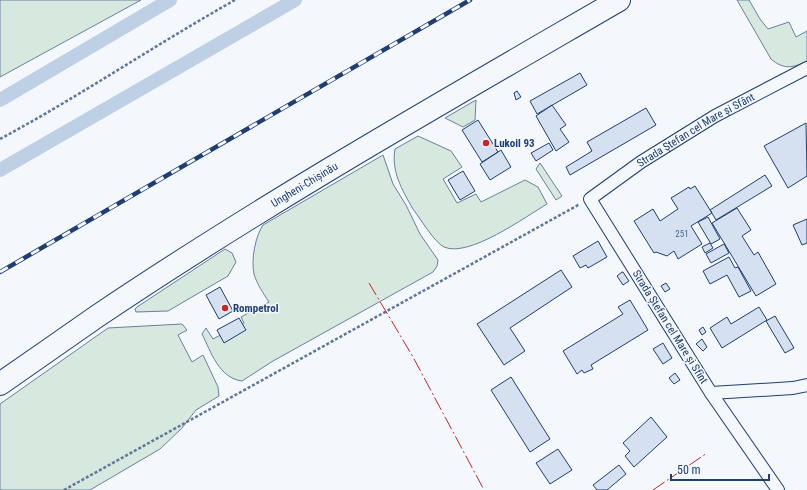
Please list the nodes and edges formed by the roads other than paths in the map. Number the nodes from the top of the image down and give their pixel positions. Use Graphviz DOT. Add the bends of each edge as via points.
graph roads {
  1 [pos="619,0"];
  2 [pos="807,68"];
  3 [pos="590,199"];
  4 [pos="0,384"];
  5 [pos="807,385"];
  6 [pos="711,393"];
  7 [pos="778,490"];
  1 -- 4 [label="highway, Ungheni-Chișinău" via="379,140 240,225 97,317"];
  2 -- 3 [label="street, Strada Ștefan cel Mare și Sfânt" via="715,116 641,162"];
  3 -- 6 [label="street, Strada Ștefan cel Mare și Sfînt"];
  5 -- 6 [label="street, Strada Ștefan cel Mare și Sfînt"];
  6 -- 7 [label="street"];
}
